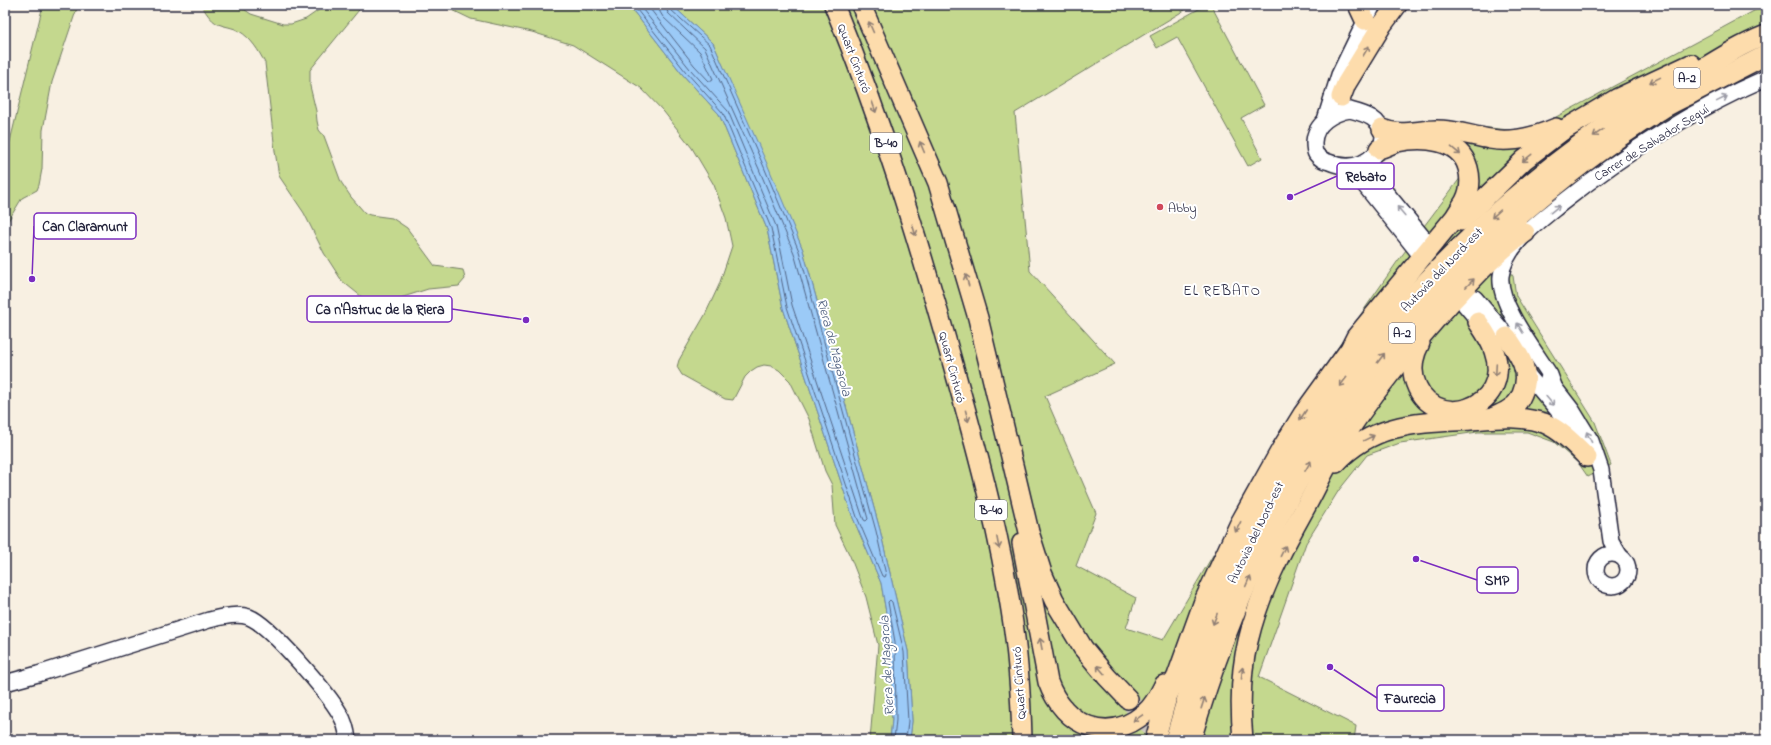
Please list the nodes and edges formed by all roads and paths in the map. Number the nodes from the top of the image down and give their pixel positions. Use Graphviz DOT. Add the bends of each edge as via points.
graph roads {
  1 [pos="834,5"];
  2 [pos="861,5"];
  3 [pos="1397,5"];
  4 [pos="1365,10"];
  5 [pos="1766,35"];
  6 [pos="1743,44"];
  7 [pos="1766,55"];
  8 [pos="1339,75"];
  9 [pos="1766,78"];
  10 [pos="1618,98"];
  11 [pos="1346,104"];
  12 [pos="1325,120"];
  13 [pos="1382,129"];
  14 [pos="1375,154"];
  15 [pos="1350,167"];
  16 [pos="1525,233"];
  17 [pos="978,318"];
  18 [pos="1434,322"];
  19 [pos="1478,322"];
  20 [pos="1507,337"];
  21 [pos="1350,349"];
  22 [pos="1525,371"];
  23 [pos="1554,386"];
  24 [pos="1494,417"];
  25 [pos="1587,457"];
  26 [pos="1320,482"];
  27 [pos="1602,488"];
  28 [pos="1611,540"];
  29 [pos="1605,556"];
  30 [pos="1620,556"];
  31 [pos="1204,601"];
  32 [pos="1177,676"];
  33 [pos="5,683"];
  34 [pos="1128,699"];
  35 [pos="348,740"];
  36 [pos="1022,740"];
  37 [pos="1155,740"];
  38 [pos="1160,740"];
  39 [pos="1175,740"];
  40 [pos="1191,740"];
  41 [pos="1243,740"];
  1 -- 36 [label="highway, Quart Cinturó / B-40, one-way" via="864,78 899,181 931,284 978,455 1011,609"];
  17 -- 2 [label="highway, Quart Cinturó / B-40, one-way" via="938,183"];
  11 -- 3 [label="highway, one-way" via="1346,84"];
  4 -- 8 [label="street"];
  5 -- 6 [label="highway, Autovia del Nord-est / A-2"];
  6 -- 10 [label="highway, one-way" via="1718,52"];
  6 -- 39 [label="highway, Autovia del Nord-est / A-2, one-way" via="1642,102 1583,143 1520,192 1472,235 1390,321 1330,399 1284,472 1264,510 1238,562 1203,650"];
  40 -- 7 [label="highway, Autovia del Nord-est / A-2, one-way" via="1216,660 1254,566 1328,432 1392,344 1422,309 1504,229 1587,159 1661,110"];
  8 -- 11 [label="street"];
  8 -- 12 [label="street"];
  16 -- 9 [label="street, Carrer de Salvador Seguí, one-way" via="1601,172 1671,126"];
  10 -- 13 [label="highway" via="1593,106 1564,124 1533,137 1489,139 1454,131 1425,130 1394,134"];
  10 -- 21 [label="highway, one-way" via="1562,131 1502,180 1462,219 1363,337"];
  11 -- 12 [label="street" via="1343,111"];
  11 -- 13 [label="street" via="1376,120"];
  12 -- 15 [label="street" via="1316,135 1316,155 1335,165"];
  13 -- 14 [label="street" via="1383,139"];
  14 -- 15 [label="street" via="1363,163"];
  15 -- 14 [label="street, one-way" via="1422,246 1374,178"];
  14 -- 21 [label="highway, one-way" via="1396,143 1440,142 1451,147 1467,163 1469,188 1455,217 1356,337"];
  18 -- 16 [label="highway, one-way" via="1512,241"];
  23 -- 16 [label="street, Carrer de Salvador Seguí, one-way" via="1509,309 1503,294 1501,276 1507,258"];
  31 -- 17 [label="highway, one-way" via="1191,617 1159,696 1143,715 1128,725 1104,729 1085,726 1065,712 1054,697 1048,682"];
  34 -- 17 [label="highway, one-way" via="1083,648 1054,600 1042,573 1029,532"];
  19 -- 18 [label="highway, one-way" via="1495,352 1497,369 1491,391 1475,406 1466,410 1445,409 1428,401 1416,385 1413,374 1415,352"];
  18 -- 26 [label="highway" via="1360,414 1334,453"];
  19 -- 20 [label="street" via="1470,302"];
  19 -- 22 [label="street"];
  20 -- 22 [label="highway" via="1522,360"];
  20 -- 23 [label="street"];
  21 -- 31 [label="highway, one-way" via="1303,414 1278,454 1239,525"];
  22 -- 24 [label="highway" via="1526,385 1520,399 1512,408"];
  22 -- 25 [label="street, one-way" via="1567,423"];
  27 -- 23 [label="street, one-way" via="1601,470 1591,441 1584,427"];
  24 -- 25 [label="highway" via="1530,419 1545,424 1562,433"];
  26 -- 24 [label="highway, one-way" via="1348,451 1368,438 1400,426"];
  25 -- 27 [label="street"];
  41 -- 26 [label="highway, one-way" via="1242,676 1252,623 1293,530"];
  27 -- 28 [label="street"];
  28 -- 29 [label="street"];
  28 -- 30 [label="street"];
  29 -- 30 [label="street"];
  29 -- 30 [label="street" via="1597,565 1597,574 1601,582 1610,586 1620,584 1627,577 1628,567"];
  31 -- 32 [label="highway"];
  32 -- 37 [label="highway"];
  32 -- 38 [label="highway"];
  33 -- 35 [label="street" via="210,620 235,615 248,617 269,630 328,696 341,715"];
}
